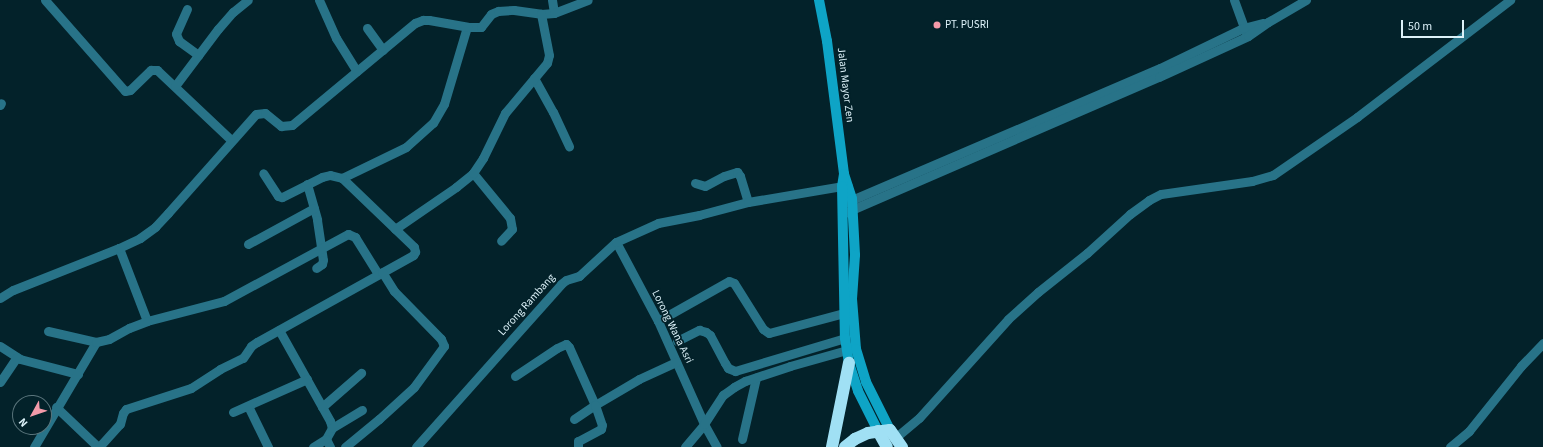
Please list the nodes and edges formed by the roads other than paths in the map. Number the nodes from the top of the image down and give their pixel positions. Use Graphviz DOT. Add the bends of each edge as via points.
graph roads {
  1 [pos="45,0"];
  2 [pos="248,0"];
  3 [pos="319,0"];
  4 [pos="552,0"];
  5 [pos="588,0"];
  6 [pos="819,0"];
  7 [pos="1234,0"];
  8 [pos="1306,0"];
  9 [pos="1510,0"];
  10 [pos="187,9"];
  11 [pos="554,13"];
  12 [pos="541,14"];
  13 [pos="467,27"];
  14 [pos="367,28"];
  15 [pos="1245,32"];
  16 [pos="383,50"];
  17 [pos="198,56"];
  18 [pos="357,71"];
  19 [pos="534,78"];
  20 [pos="175,86"];
  21 [pos="231,140"];
  22 [pos="569,146"];
  23 [pos="263,173"];
  24 [pos="473,173"];
  25 [pos="342,178"];
  26 [pos="696,183"];
  27 [pos="307,184"];
  28 [pos="845,185"];
  29 [pos="852,200"];
  30 [pos="748,202"];
  31 [pos="314,208"];
  32 [pos="842,209"];
  33 [pos="853,210"];
  34 [pos="395,229"];
  35 [pos="501,241"];
  36 [pos="616,242"];
  37 [pos="248,244"];
  38 [pos="119,248"];
  39 [pos="321,249"];
  40 [pos="316,268"];
  41 [pos="380,273"];
  42 [pos="0,298"];
  43 [pos="844,313"];
  44 [pos="147,321"];
  45 [pos="658,321"];
  46 [pos="278,330"];
  47 [pos="48,332"];
  48 [pos="845,338"];
  49 [pos="677,341"];
  50 [pos="96,342"];
  51 [pos="1543,343"];
  52 [pos="0,346"];
  53 [pos="847,350"];
  54 [pos="17,357"];
  55 [pos="676,362"];
  56 [pos="849,363"];
  57 [pos="361,373"];
  58 [pos="75,374"];
  59 [pos="515,376"];
  60 [pos="756,378"];
  61 [pos="307,379"];
  62 [pos="0,382"];
  63 [pos="595,405"];
  64 [pos="248,406"];
  65 [pos="322,406"];
  66 [pos="56,407"];
  67 [pos="362,410"];
  68 [pos="233,412"];
  69 [pos="574,419"];
  70 [pos="704,424"];
  71 [pos="332,428"];
  72 [pos="878,431"];
  73 [pos="742,439"];
  74 [pos="894,440"];
  75 [pos="328,443"];
  76 [pos="34,447"];
  77 [pos="98,447"];
  78 [pos="268,447"];
  79 [pos="313,447"];
  80 [pos="345,447"];
  81 [pos="416,447"];
  82 [pos="578,447"];
  83 [pos="685,447"];
  84 [pos="717,447"];
  85 [pos="832,447"];
  86 [pos="845,447"];
  87 [pos="1450,447"];
  1 -- 20 [label="street" via="125,91 130,90 154,70"];
  2 -- 17 [label="street" via="233,12"];
  3 -- 18 [label="street" via="336,38"];
  4 -- 11 [label="street"];
  5 -- 11 [label="street"];
  6 -- 28 [label="street, Jalan Mayor Zen" via="827,41"];
  7 -- 15 [label="street"];
  8 -- 15 [label="street"];
  9 -- 74 [label="street" via="1357,117 1273,175 1252,181 1161,194 1149,200 1008,319 919,418"];
  10 -- 17 [label="street" via="176,34 179,41"];
  11 -- 12 [label="street"];
  12 -- 13 [label="street" via="514,10 498,11 489,16 481,27"];
  12 -- 19 [label="street" via="549,58 546,66"];
  13 -- 16 [label="street" via="423,20 411,26"];
  13 -- 25 [label="street" via="444,104 433,123 406,147"];
  14 -- 16 [label="street"];
  15 -- 29 [label="street"];
  15 -- 33 [label="street"];
  16 -- 18 [label="street"];
  17 -- 20 [label="street"];
  18 -- 21 [label="street" via="292,125 280,126 265,113 258,113"];
  19 -- 22 [label="street"];
  19 -- 24 [label="street" via="505,113"];
  20 -- 21 [label="street"];
  21 -- 38 [label="street" via="155,227"];
  23 -- 27 [label="street" via="280,196"];
  24 -- 34 [label="street"];
  24 -- 35 [label="street" via="510,218 512,229"];
  25 -- 27 [label="street" via="330,175"];
  25 -- 34 [label="street"];
  26 -- 30 [label="street" via="705,186 737,172"];
  27 -- 31 [label="street"];
  28 -- 29 [label="street, Jalan Mayor Zen"];
  28 -- 30 [label="street, Lorong Rambang"];
  28 -- 32 [label="street, Jalan Mayor Zen"];
  29 -- 32 [label="street"];
  29 -- 33 [label="street, Jalan Mayor Zen"];
  30 -- 36 [label="street, Lorong Rambang" via="658,223"];
  31 -- 37 [label="street"];
  31 -- 39 [label="street"];
  32 -- 33 [label="street"];
  32 -- 43 [label="street, Jalan Mayor Zen"];
  33 -- 74 [label="street, Jalan Mayor Zen" via="855,255 852,298 856,349 866,382"];
  34 -- 41 [label="street" via="414,247 415,252"];
  36 -- 45 [label="street, Lorong Wana Asri"];
  36 -- 81 [label="street, Lorong Rambang" via="579,276 561,284"];
  38 -- 42 [label="street" via="29,283"];
  38 -- 44 [label="street"];
  39 -- 40 [label="street" via="322,262"];
  39 -- 41 [label="street" via="352,234"];
  39 -- 44 [label="street" via="224,301"];
  41 -- 46 [label="street"];
  41 -- 80 [label="street" via="441,339 444,346 414,387"];
  43 -- 45 [label="street" via="769,333 734,283 729,281"];
  43 -- 48 [label="street, Jalan Mayor Zen"];
  44 -- 50 [label="street" via="134,325 110,339"];
  45 -- 55 [label="street, Lorong Wana Asri"];
  46 -- 61 [label="street"];
  46 -- 77 [label="street" via="253,344 243,358 191,388 126,409 122,413 120,424"];
  47 -- 50 [label="street"];
  48 -- 49 [label="street" via="735,371 725,363 706,332 699,330"];
  48 -- 53 [label="street, Jalan Mayor Zen"];
  50 -- 58 [label="street"];
  51 -- 87 [label="street" via="1469,431"];
  52 -- 54 [label="street"];
  53 -- 56 [label="street, Jalan Mayor Zen"];
  53 -- 60 [label="street"];
  54 -- 58 [label="street"];
  54 -- 62 [label="street"];
  55 -- 63 [label="street" via="639,379"];
  55 -- 70 [label="street, Lorong Wana Asri"];
  56 -- 72 [label="street, Jalan Mayor Zen" via="863,403"];
  56 -- 85 [label="highway"];
  57 -- 65 [label="street"];
  58 -- 66 [label="street"];
  59 -- 63 [label="street" via="566,344"];
  60 -- 70 [label="street" via="745,381 723,395"];
  60 -- 73 [label="street"];
  61 -- 64 [label="street"];
  61 -- 65 [label="street"];
  63 -- 69 [label="street"];
  63 -- 82 [label="street" via="602,428 578,441"];
  64 -- 68 [label="street"];
  64 -- 78 [label="street"];
  65 -- 71 [label="street"];
  66 -- 76 [label="street"];
  66 -- 77 [label="street"];
  67 -- 71 [label="street"];
  70 -- 83 [label="street"];
  70 -- 84 [label="street, Lorong Wana Asri"];
  71 -- 75 [label="street"];
  72 -- 74 [label="highway"];
  72 -- 74 [label="highway"];
  72 -- 86 [label="highway" via="861,436"];
  75 -- 79 [label="street"];
}
